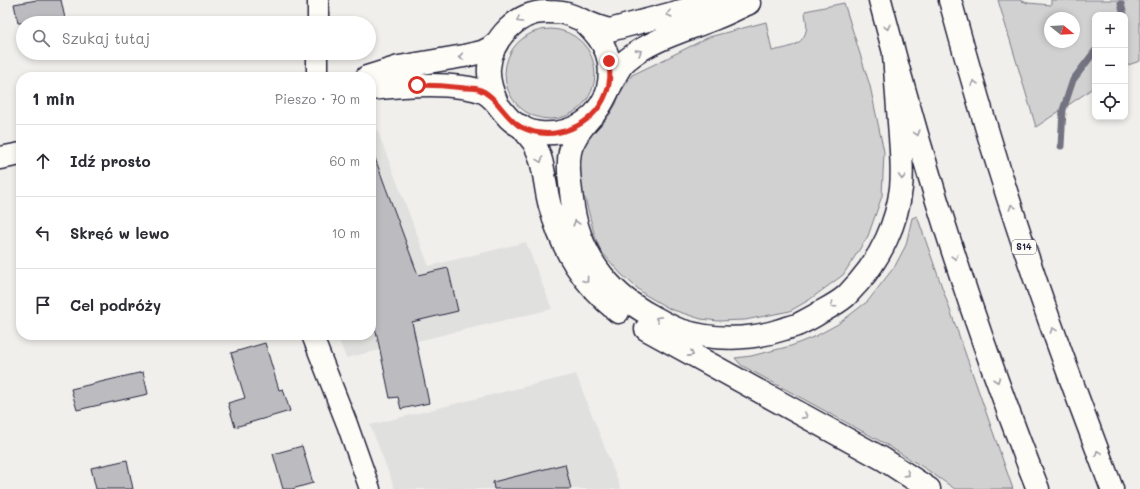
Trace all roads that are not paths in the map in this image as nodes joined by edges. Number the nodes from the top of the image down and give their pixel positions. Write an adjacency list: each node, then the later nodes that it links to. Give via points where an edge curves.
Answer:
1 (318, 0): 6 (street)
2 (880, 0): 9 (main road, one-way to 9)
3 (950, 0): 24 (main road, S14, one-way to 3, via 1033,273)
4 (755, 1): 7 (main road, one-way to 7, via 700,6 610,30); 14 (main road, one-way to 4, via 627,59 673,35)
5 (546, 6): 7 (main road); 8 (main road, one-way to 8, via 517,21)
6 (318, 16)
7 (583, 21): 14 (main road, via 595,32 608,56 610,77)
8 (496, 43): 12 (main road, one-way to 12, via 482,52 399,67); 15 (main road, via 489,67 489,80)
9 (894, 55): 16 (main road, one-way to 16, via 902,168 896,214 888,235 877,257 846,295 799,324 776,332 729,338 710,337 680,330 639,309 610,284 588,254 573,211 570,150 579,131); 23 (main road, one-way to 23, via 964,287)
10 (317, 60): 11 (street)
11 (317, 72)
12 (376, 74)
13 (376, 89): 15 (main road, via 417,85 478,89)
14 (607, 93): 16 (main road)
15 (497, 103): 17 (main road, via 507,117)
16 (590, 118): 17 (main road, via 575,128 557,133 538,133)
17 (521, 126): 22 (main road, one-way to 22, via 534,144 542,165 550,204 564,245 577,268 605,301 625,317 884,459)
18 (16, 155): 19 (main road)
19 (0, 158)
20 (314, 340): 21 (street)
21 (370, 489)
22 (929, 489)
23 (1038, 489)
24 (1112, 489)

